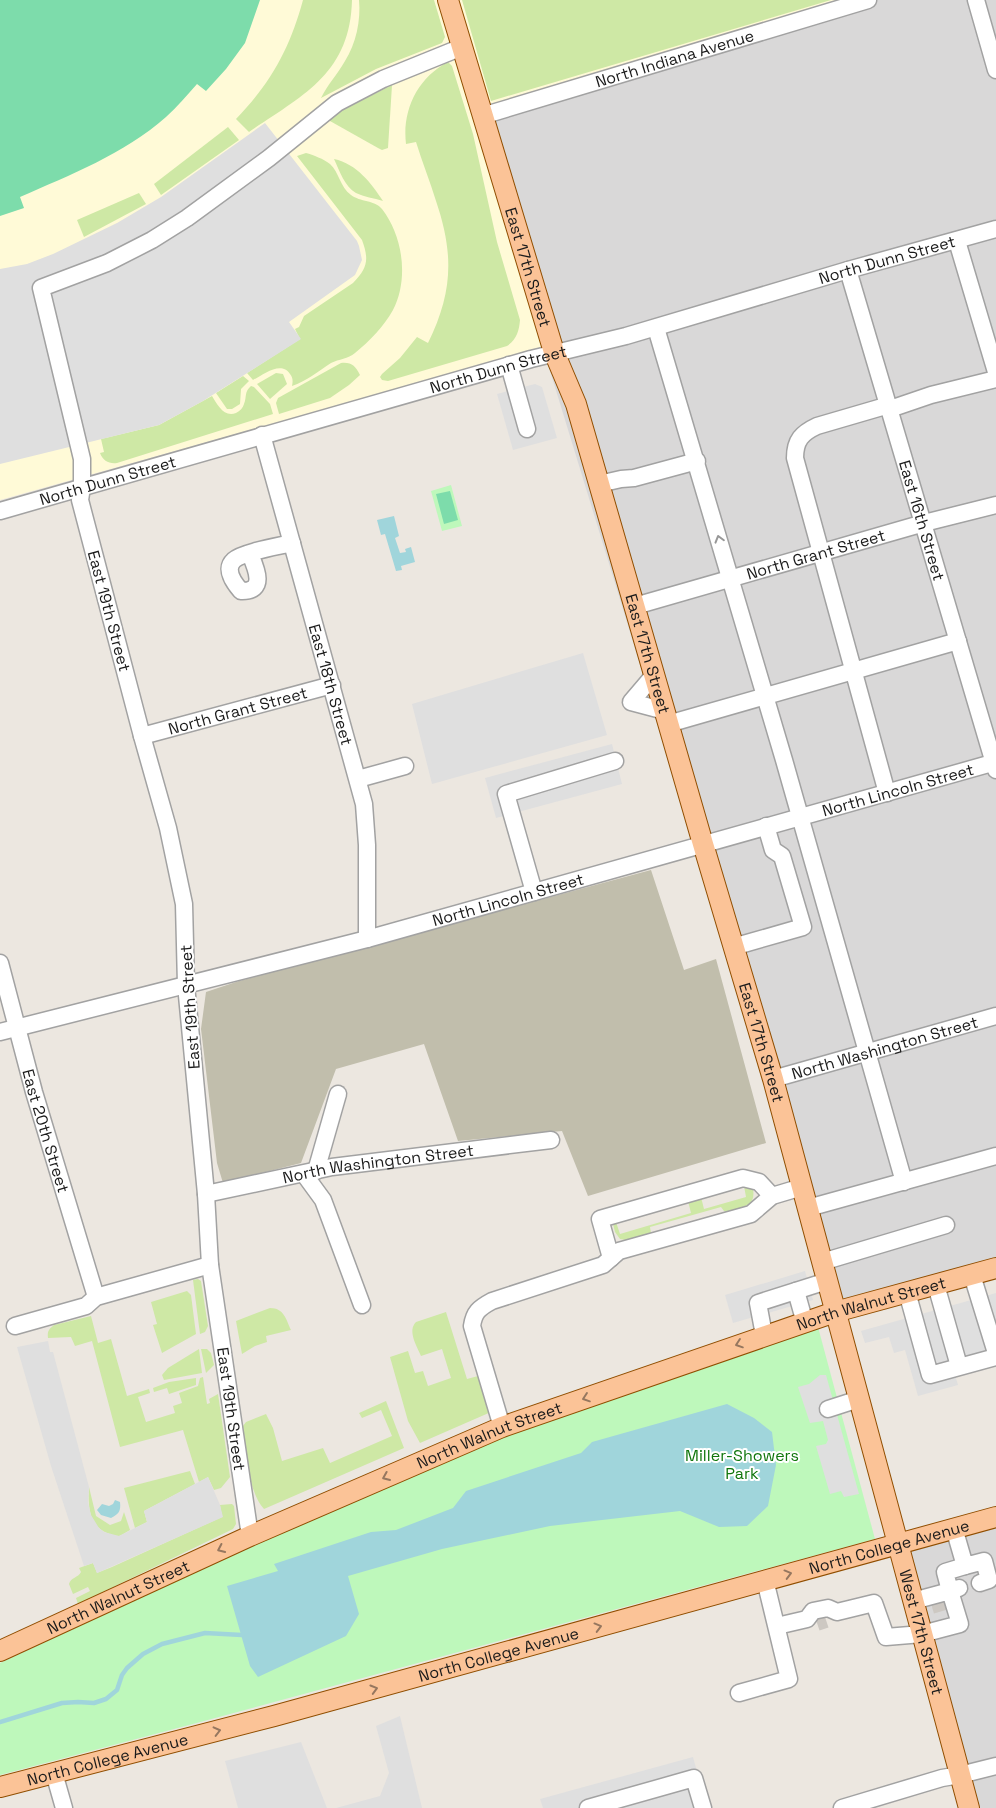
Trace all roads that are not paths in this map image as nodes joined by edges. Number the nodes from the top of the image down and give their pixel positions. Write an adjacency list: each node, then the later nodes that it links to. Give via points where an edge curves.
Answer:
1 (448, 0): 4 (main road, East 17th Street)
2 (868, 0): 6 (street, North Indiana Avenue)
3 (976, 0): 5 (street)
4 (462, 47): 6 (main road, East 17th Street); 20 (street, East 19th Street, via 383,79 337,103 269,158 159,236 107,263 41,288 82,459)
5 (996, 70)
6 (482, 116): 11 (main road, East 17th Street)
7 (996, 229): 8 (street, North Dunn Street)
8 (957, 241): 9 (street, North Dunn Street); 13 (street)
9 (848, 270): 10 (street, North Dunn Street); 15 (street, East 16th Street)
10 (656, 328): 11 (street, North Dunn Street); 18 (street)
11 (554, 352): 12 (street, North Dunn Street); 19 (main road, East 17th Street, via 576,404)
12 (509, 365): 16 (street); 17 (street, North Dunn Street, via 350,404)
13 (996, 372)
14 (996, 379): 15 (street)
15 (890, 407): 23 (street, East 16th Street); 25 (street, via 817,426 797,442 795,458)
16 (527, 429)
17 (262, 436): 20 (street, North Dunn Street); 24 (street, East 18th Street)
18 (697, 461): 19 (street); 27 (street, one-way to 18)
19 (600, 484): 28 (main road, East 17th Street)
20 (82, 487): 22 (street, North Dunn Street); 35 (street, East 19th Street, via 80,500)
21 (996, 505): 23 (street, North Grant Street)
22 (0, 511)
23 (924, 523): 25 (street, North Grant Street); 29 (street, East 16th Street)
24 (292, 543): 26 (street); 32 (street, East 18th Street)
25 (820, 553): 27 (street, North Grant Street); 30 (street)
26 (250, 554)
27 (730, 579): 28 (street, North Grant Street); 33 (street)
28 (635, 606): 31 (main road, East 17th Street)
29 (958, 641): 30 (street); 37 (street, East 16th Street)
30 (853, 671): 33 (street); 40 (street)
31 (654, 675): 34 (main road, East 17th Street); 34 (street, via 626,703)
32 (332, 685): 35 (street, North Grant Street); 39 (street, East 18th Street)
33 (764, 696): 34 (street); 41 (street)
34 (667, 718): 43 (main road, East 17th Street)
35 (142, 736): 48 (street, East 19th Street, via 168,828 184,904)
36 (615, 761): 44 (street, via 506,794)
37 (995, 765): 40 (street, North Lincoln Street)
38 (404, 766): 39 (street)
39 (358, 779): 45 (street, East 18th Street, via 364,804 367,844)
40 (887, 792): 41 (street, North Lincoln Street)
41 (800, 817): 42 (street, North Lincoln Street); 52 (street)
42 (766, 826): 43 (street, North Lincoln Street); 46 (street, via 773,850 782,856 803,928)
43 (703, 844): 44 (street, North Lincoln Street); 46 (main road, East 17th Street)
44 (534, 892): 45 (street, North Lincoln Street)
45 (368, 939): 48 (street, North Lincoln Street)
46 (733, 946): 53 (main road, East 17th Street)
47 (0, 963): 50 (street, East 20th Street)
48 (186, 985): 50 (street, North Lincoln Street); 60 (street, East 19th Street)
49 (996, 1016): 52 (street, North Washington Street)
50 (16, 1027): 51 (street, North Lincoln Street); 73 (street, East 20th Street)
51 (0, 1032)
52 (866, 1052): 53 (street, North Washington Street); 58 (street)
53 (773, 1078): 59 (main road, East 17th Street)
54 (338, 1094): 57 (street)
55 (551, 1140): 57 (street, North Washington Street)
56 (996, 1156): 58 (street)
57 (310, 1172): 60 (street, North Washington Street); 74 (street)
58 (904, 1182): 62 (street)
59 (802, 1188): 61 (street); 62 (main road, East 17th Street)
60 (206, 1194): 66 (street, East 19th Street)
61 (772, 1196): 64 (street, via 751,1214 619,1251); 64 (street, via 760,1182 743,1178 600,1219)
62 (808, 1208): 65 (main road, East 17th Street)
63 (946, 1225): 65 (street)
64 (611, 1258): 83 (street, via 603,1265 492,1301 479,1308 473,1316 472,1326)
65 (822, 1262): 69 (main road, East 17th Street)
66 (210, 1265): 73 (street); 86 (street, East 19th Street)
67 (996, 1268): 68 (main road, North Walnut Street)
68 (972, 1274): 70 (main road, North Walnut Street); 79 (street)
69 (828, 1281): 71 (street); 75 (main road, East 17th Street)
70 (936, 1284): 72 (main road, North Walnut Street); 80 (street)
71 (796, 1291): 76 (street); 78 (street, via 758,1303)
72 (907, 1292): 75 (main road, North Walnut Street); 80 (street, via 930,1374)
73 (96, 1297): 77 (street, via 86,1306)
74 (362, 1304)
75 (835, 1312): 76 (main road, North Walnut Street); 81 (main road, West 17th Street)
76 (805, 1323): 78 (main road, North Walnut Street)
77 (15, 1326)
78 (764, 1335): 83 (main road, North Walnut Street, one-way to 83)
79 (996, 1355): 80 (street)
80 (959, 1366)
81 (859, 1399): 82 (street); 87 (main road, West 17th Street)
82 (828, 1409)
83 (502, 1427): 86 (main road, North Walnut Street, one-way to 86)
84 (996, 1517): 85 (main road, North College Avenue)
85 (954, 1528): 87 (main road, North College Avenue); 88 (street)
86 (250, 1536): 95 (main road, North Walnut Street, one-way to 95)
87 (899, 1545): 89 (main road, North College Avenue, one-way to 87); 92 (main road, West 17th Street)
88 (965, 1566): 90 (street, via 984,1561 989,1580); 91 (street, via 945,1572)
89 (765, 1580): 93 (street); 98 (main road, North College Avenue, one-way to 89, via 274,1716)
90 (980, 1582)
91 (946, 1592): 92 (street); 94 (street, via 960,1624 944,1622)
92 (913, 1601): 94 (main road, West 17th Street)
93 (777, 1626): 94 (street, via 822,1619 874,1603 886,1637); 96 (street, via 789,1679)
94 (922, 1634): 99 (main road, West 17th Street)
95 (0, 1651)
96 (739, 1693)
97 (996, 1766): 99 (street)
98 (54, 1773): 100 (main road, North College Avenue); 101 (street)
99 (960, 1775): 104 (street); 105 (main road, West 17th Street)
100 (0, 1787)
101 (64, 1808)
102 (588, 1808): 103 (street, via 694,1778)
103 (702, 1808)
104 (842, 1808)
105 (969, 1808)

